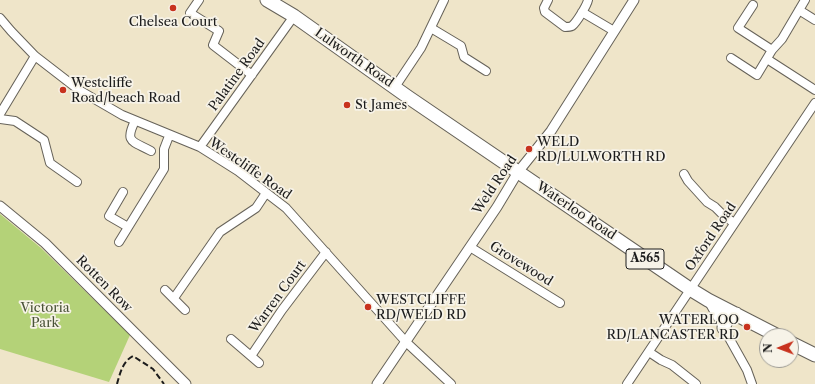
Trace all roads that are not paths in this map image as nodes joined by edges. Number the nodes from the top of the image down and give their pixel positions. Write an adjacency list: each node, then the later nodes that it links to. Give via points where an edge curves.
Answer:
1 (199, 0): 21 (street, via 190,12 219,31 212,45)
2 (267, 0): 11 (highway, Lulworth Road / A565)
3 (444, 0): 14 (street)
4 (548, 0): 10 (street, via 545,12 566,27 572,26)
5 (588, 0): 10 (street)
6 (634, 0): 15 (street, Weld Road)
7 (805, 0): 9 (street)
8 (753, 4): 16 (street, via 738,28)
9 (799, 10): 13 (street); 16 (street, via 782,39)
10 (582, 12): 15 (street)
11 (294, 16): 21 (street, Palatine Road); 22 (highway, Lulworth Road / A565)
12 (0, 18): 17 (street, Westcliffe Road)
13 (815, 20)
14 (431, 28): 20 (street, via 461,46 464,57); 22 (street)
15 (614, 31): 31 (street, Weld Road, via 551,131)
16 (772, 50): 19 (street)
17 (35, 56): 25 (street); 27 (street, Westcliffe Road, via 79,90)
18 (731, 58): 19 (street, via 758,75)
19 (767, 59): 23 (street)
20 (486, 71)
21 (252, 75): 29 (street, Palatine Road)
22 (395, 87): 31 (highway, Lulworth Road / A565)
23 (815, 90)
24 (815, 103): 37 (street, Oxford Road)
25 (0, 114)
26 (0, 119): 33 (street, via 16,121 44,140 50,163)
27 (135, 121): 28 (street, Westcliffe Road); 30 (street, via 129,132 132,141)
28 (170, 136): 29 (street, Westcliffe Road); 38 (street, via 164,148 164,169)
29 (200, 147): 35 (street, Westcliffe Road, via 238,171)
30 (152, 151)
31 (518, 172): 40 (street, Weld Road); 42 (highway, Waterloo Road / A565)
32 (684, 174): 37 (street, via 707,202)
33 (77, 182)
34 (123, 192): 38 (street, via 109,216)
35 (266, 193): 41 (street, Westcliffe Road, via 286,208); 44 (street, via 256,208 220,232)
36 (0, 206): 58 (street, Rotten Row, via 45,243)
37 (734, 223): 42 (street, Oxford Road)
38 (128, 227): 39 (street)
39 (119, 242)
40 (470, 246): 46 (street, Grovewood); 52 (street, Weld Road)
41 (326, 252): 52 (street, Westcliffe Road); 56 (street, Warren Court)
42 (690, 289): 45 (highway, Waterloo Road / A565); 54 (street, Oxford Road)
43 (165, 290): 44 (street)
44 (174, 298): 47 (street)
45 (708, 300): 48 (highway, Waterloo Road / A565); 49 (street)
46 (560, 303)
47 (185, 310)
48 (736, 314): 49 (highway, via 725,322); 50 (highway, Waterloo Road / A565)
49 (724, 328): 63 (street)
50 (763, 328)
51 (231, 340): 56 (street)
52 (406, 342): 59 (street, Weld Road); 60 (street, Westcliffe Road)
53 (799, 347): 55 (highway)
54 (649, 352): 61 (street, Oxford Road); 62 (street, via 672,365)
55 (815, 355)
56 (251, 356): 57 (street)
57 (259, 364)
58 (186, 384)
59 (377, 384)
60 (451, 384)
61 (627, 384)
62 (696, 384)
63 (752, 384)

